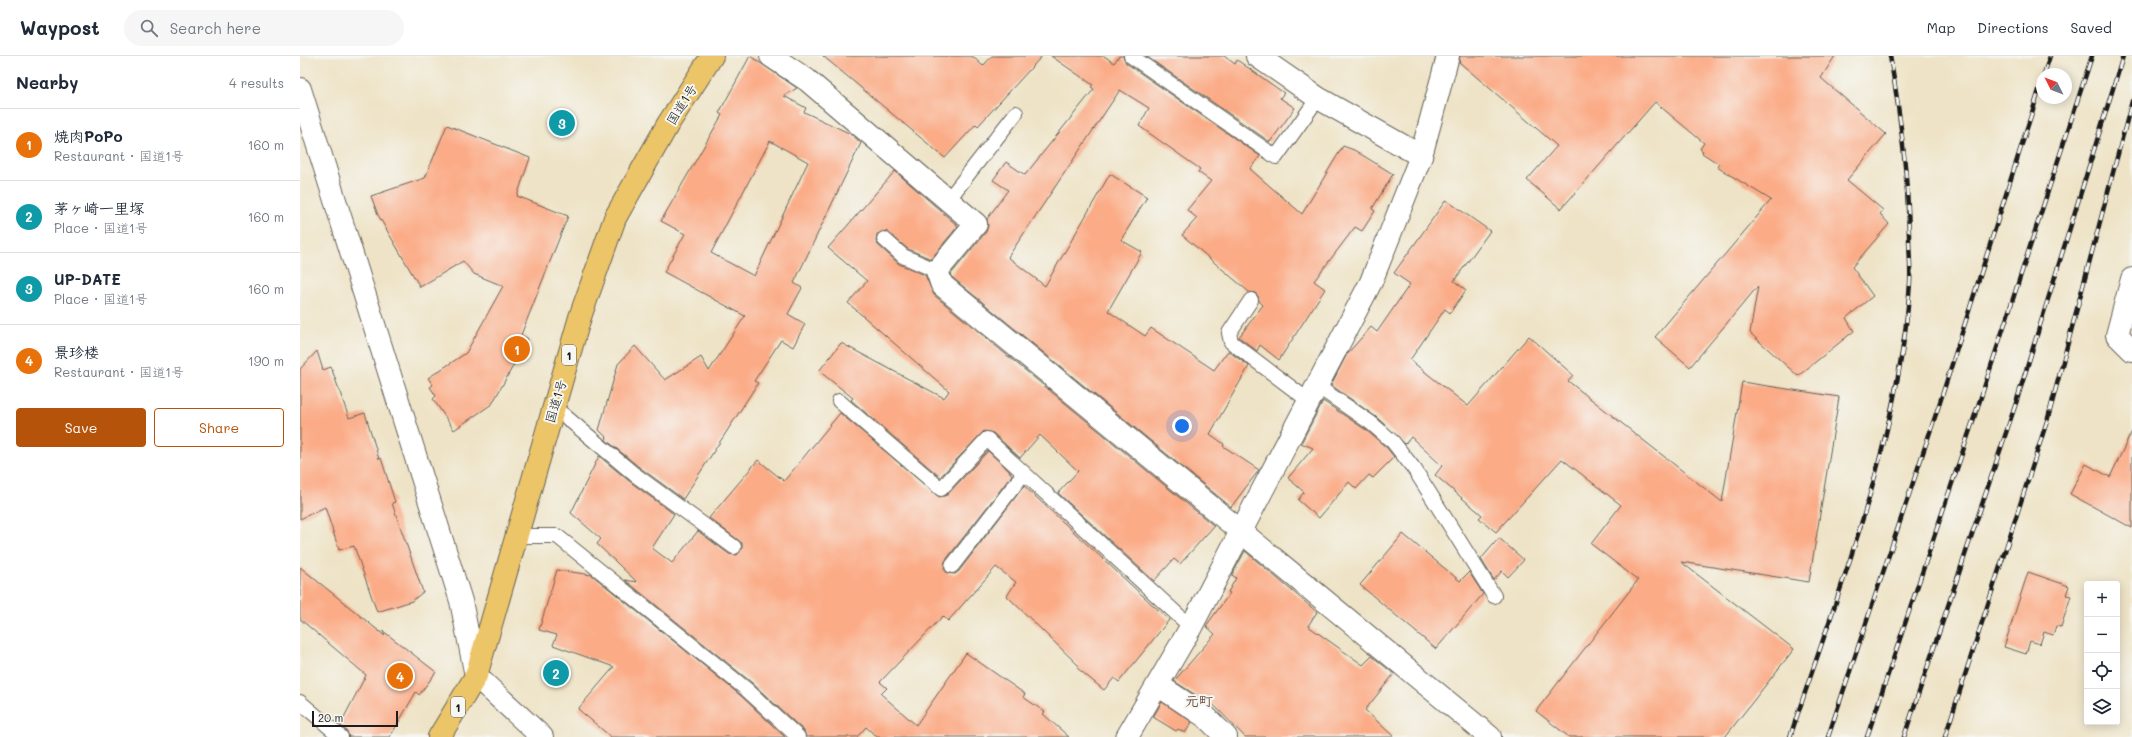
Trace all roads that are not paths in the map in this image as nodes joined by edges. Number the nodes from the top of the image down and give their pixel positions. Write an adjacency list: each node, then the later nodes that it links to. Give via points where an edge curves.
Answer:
1 (712, 56): 18 (highway, 国道1号 / 1, via 668,124 615,218 580,316)
2 (771, 56): 10 (street, via 807,80)
3 (1131, 56): 7 (lane, via 1276,157)
4 (1257, 56): 7 (street)
5 (1448, 56): 9 (street)
6 (300, 88): 26 (street, via 462,601)
7 (1318, 98): 9 (street)
8 (1016, 113): 10 (lane)
9 (1421, 156): 16 (street, via 1371,282)
10 (948, 200): 12 (street, via 976,224)
11 (884, 239): 12 (lane, via 904,256)
12 (937, 271): 20 (street, via 942,285)
13 (2132, 279): 15 (street, via 2117,335)
14 (1251, 300): 16 (lane, via 1229,332 1231,342)
15 (2132, 350)
16 (1313, 393): 20 (street); 24 (lane, via 1371,423 1393,442 1416,470)
17 (839, 401): 19 (lane, via 941,490 987,439)
18 (554, 407): 21 (highway, 国道1号 / 1); 22 (lane, via 634,474)
19 (1024, 473): 23 (lane); 25 (lane)
20 (1241, 530): 25 (street); 35 (street)
21 (516, 536): 26 (highway, 国道1号 / 1); 32 (lane, via 557,536 746,689)
22 (734, 547)
23 (952, 566)
24 (1494, 596)
25 (1191, 627): 27 (street)
26 (476, 676): 30 (highway, 国道1号 / 1); 31 (street)
27 (1158, 685): 33 (street); 34 (street, via 1206,717)
28 (300, 702): 29 (lane)
29 (341, 737)
30 (439, 737)
31 (542, 737)
32 (798, 737)
33 (1127, 737)
34 (1226, 737)
35 (1490, 737)

